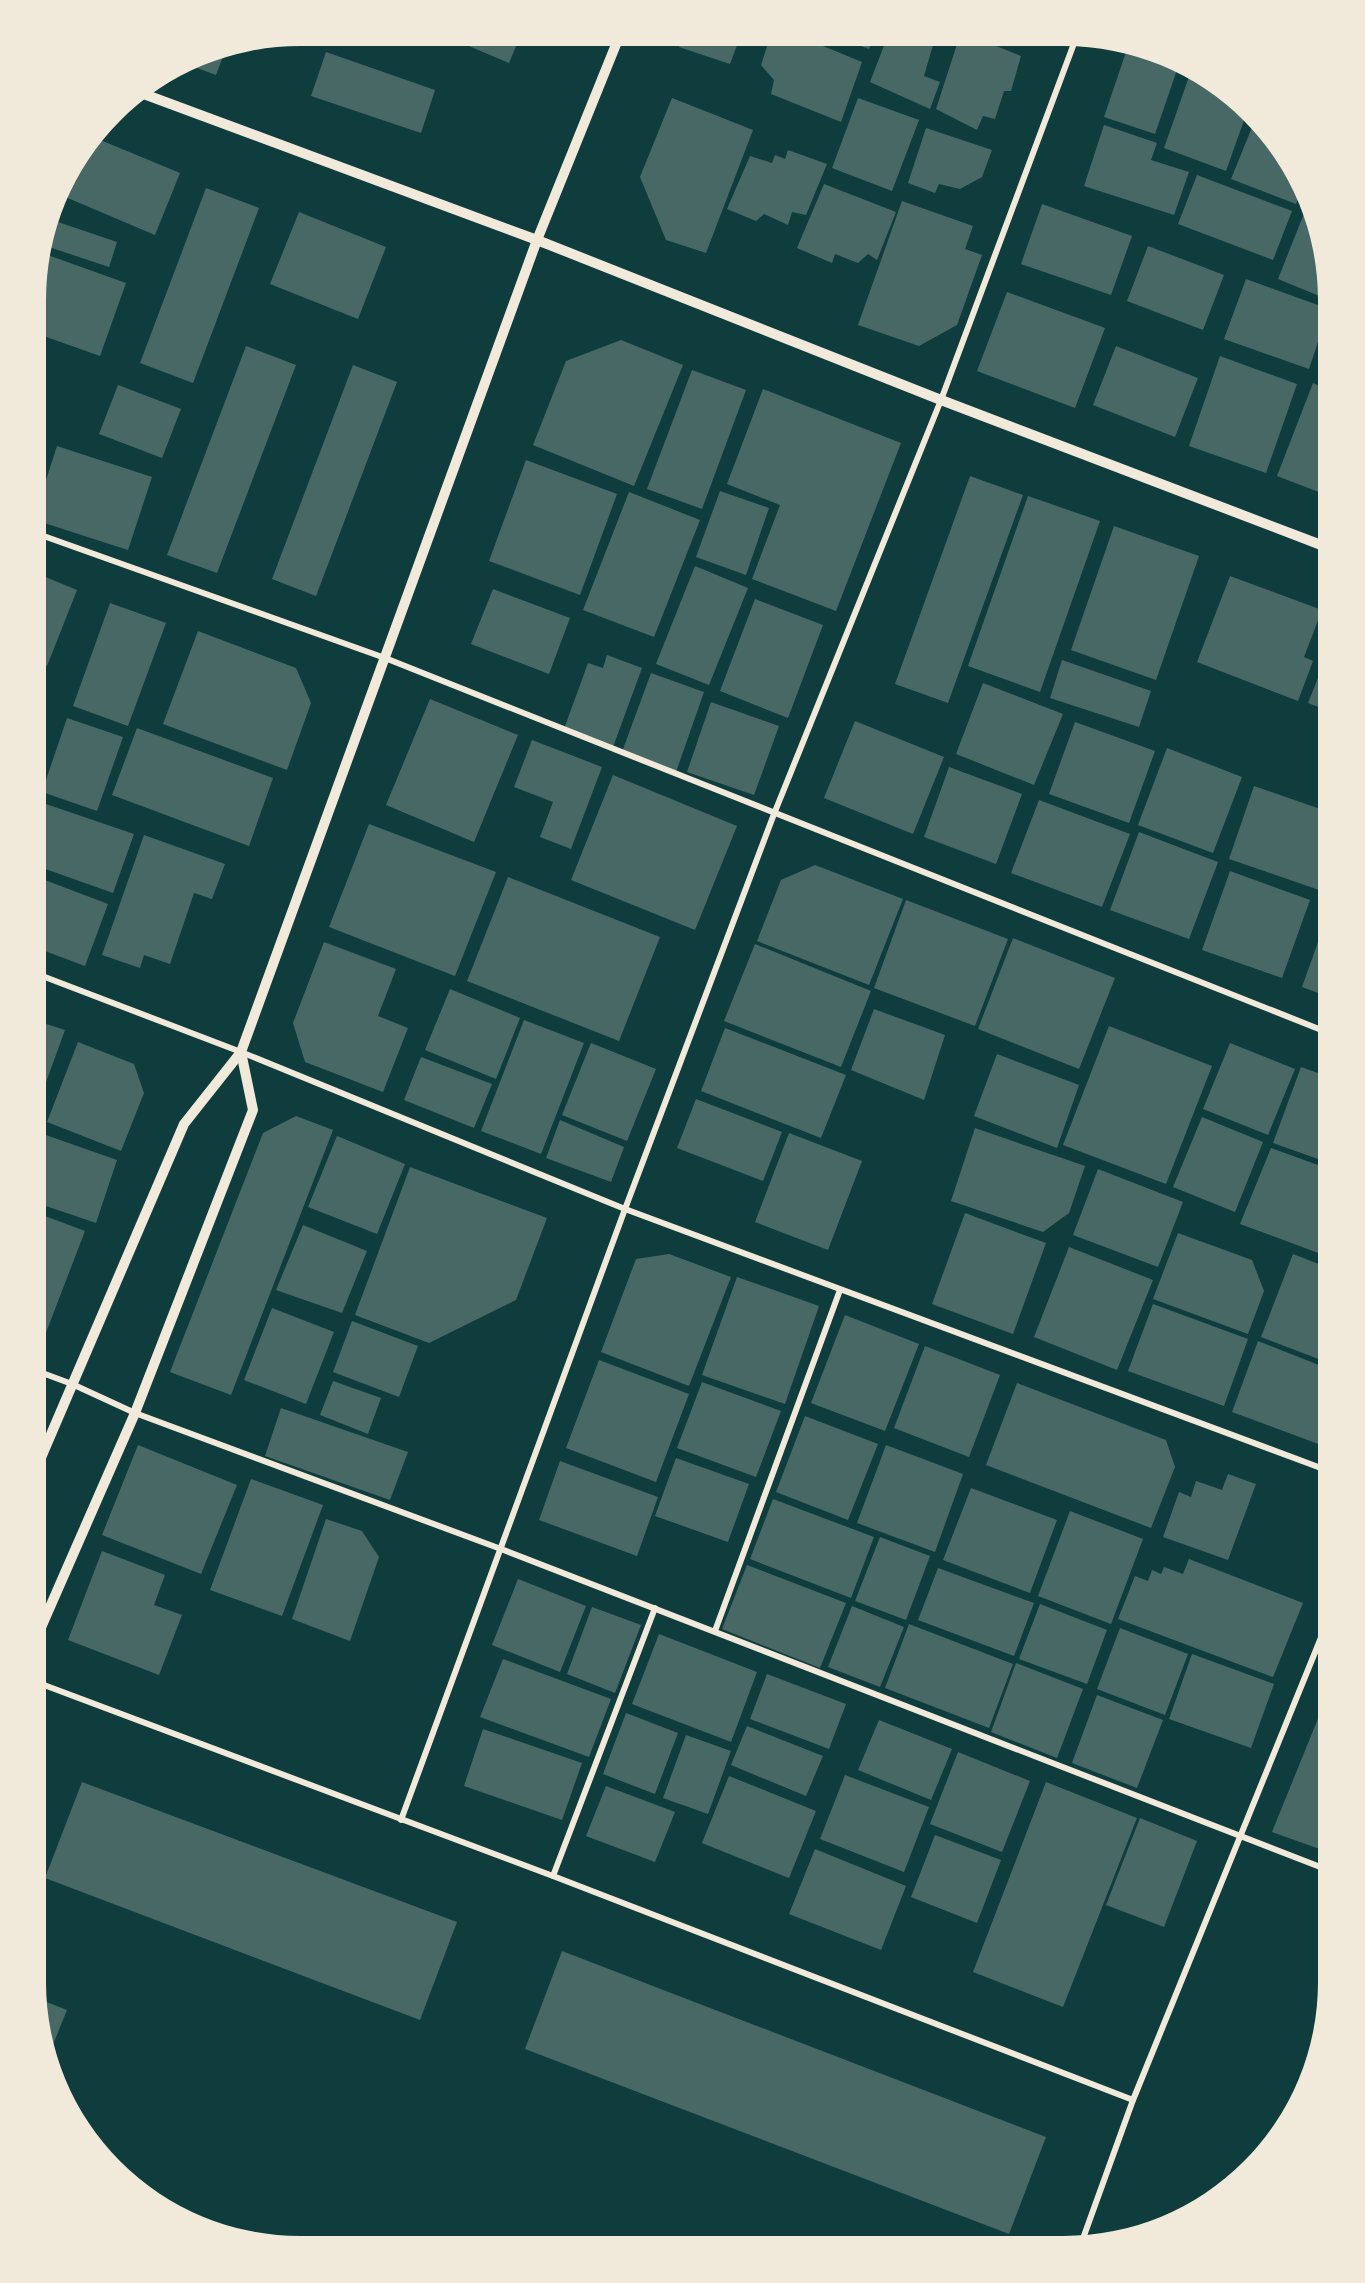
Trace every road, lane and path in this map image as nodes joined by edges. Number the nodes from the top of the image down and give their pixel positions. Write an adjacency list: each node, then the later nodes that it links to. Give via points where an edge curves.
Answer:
1 (615, 46): 4 (street)
2 (1073, 47): 5 (street)
3 (150, 96): 4 (street)
4 (537, 240): 5 (street); 8 (street)
5 (942, 400): 7 (street); 9 (street)
6 (46, 537): 8 (street)
7 (1318, 544)
8 (385, 658): 9 (street); 12 (street)
9 (774, 814): 11 (street); 13 (street)
10 (46, 977): 12 (street)
11 (1318, 1029)
12 (241, 1052): 13 (street); 16 (street, via 184,1124); 17 (street, via 253,1110)
13 (625, 1209): 14 (street); 20 (street)
14 (840, 1290): 19 (street); 23 (street)
15 (46, 1374): 16 (street)
16 (72, 1384): 17 (street); 18 (street)
17 (135, 1413): 20 (street); 22 (street)
18 (46, 1446)
19 (1318, 1468)
20 (501, 1549): 21 (street); 26 (street)
21 (656, 1608): 23 (street); 29 (street)
22 (46, 1616)
23 (715, 1631): 27 (street)
24 (1318, 1645): 27 (street)
25 (46, 1686): 26 (street)
26 (401, 1820): 29 (street)
27 (1240, 1837): 28 (street); 30 (street)
28 (1318, 1866)
29 (553, 1876): 30 (street)
30 (1132, 2100): 31 (street)
31 (1085, 2236)

